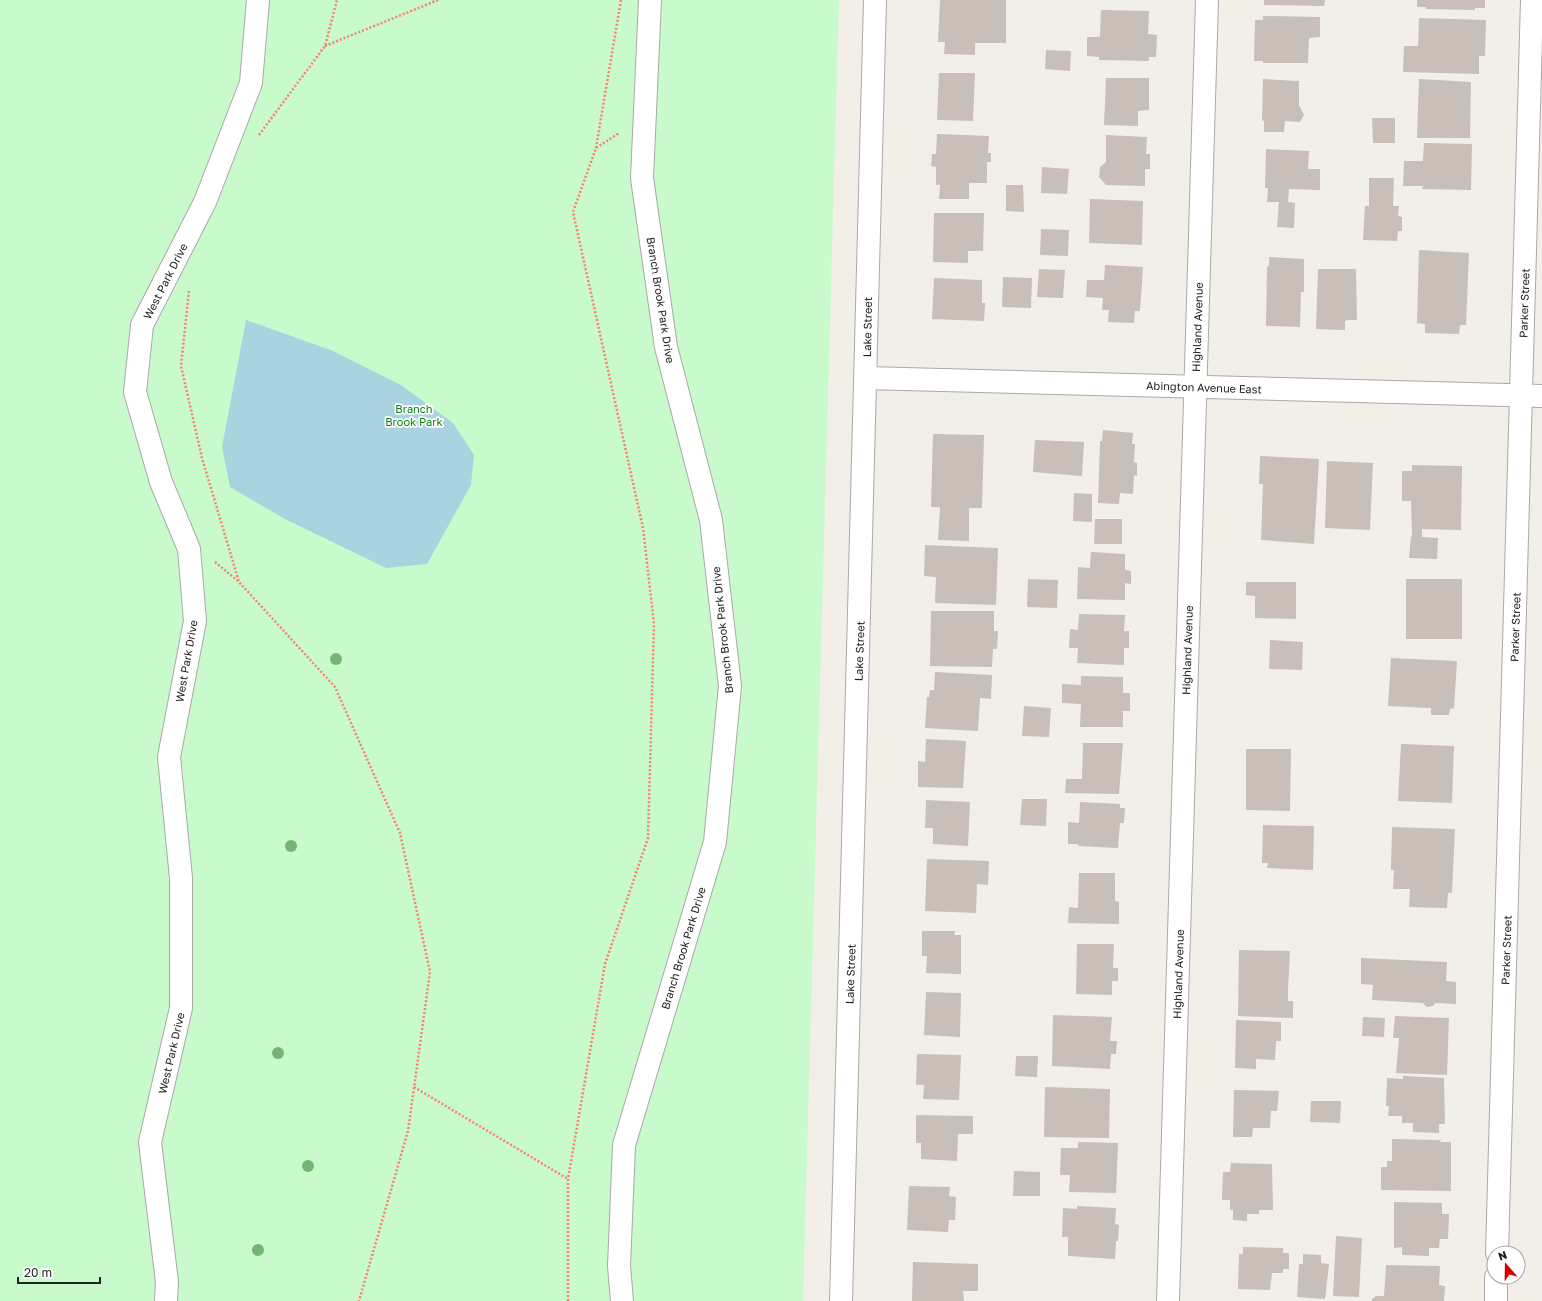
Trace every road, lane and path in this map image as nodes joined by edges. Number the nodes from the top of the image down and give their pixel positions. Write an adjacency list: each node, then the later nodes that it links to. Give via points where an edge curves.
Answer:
1 (258, 0): 17 (street, West Park Drive, via 251,83 205,202 142,325 135,392 161,482)
2 (337, 0): 9 (path)
3 (438, 0): 9 (path)
4 (621, 0): 12 (path)
5 (650, 0): 10 (street, Branch Brook Park Drive)
6 (875, 0): 14 (street, Lake Street)
7 (1207, 0): 15 (street, Highland Avenue)
8 (1532, 0): 16 (street, Parker Street)
9 (325, 46): 11 (path)
10 (646, 116): 12 (path); 26 (street, Branch Brook Park Drive, via 642,178 666,347 711,520 730,686 715,842 624,1145 619,1266)
11 (257, 139)
12 (596, 148): 20 (path, via 573,212 643,528 654,624 648,838 605,964)
13 (190, 287): 18 (path, via 181,366 202,458)
14 (866, 378): 15 (street, Abington Avenue East); 27 (street, Lake Street)
15 (1195, 387): 16 (street, Abington Avenue East); 28 (street, Highland Avenue)
16 (1532, 396): 21 (street, Parker Street)
17 (183, 535): 18 (path); 23 (street, West Park Drive, via 189,549 195,621 169,757 181,878 181,1008 150,1142 167,1282)
18 (240, 582): 19 (path, via 335,687 400,833 430,972)
19 (414, 1087): 20 (path); 24 (path, via 408,1131)
20 (568, 1179): 25 (path)
21 (1497, 1245)
22 (1496, 1285): 29 (street)
23 (166, 1301)
24 (359, 1301)
25 (568, 1301)
26 (622, 1301)
27 (841, 1301)
28 (1168, 1301)
29 (1496, 1301)

